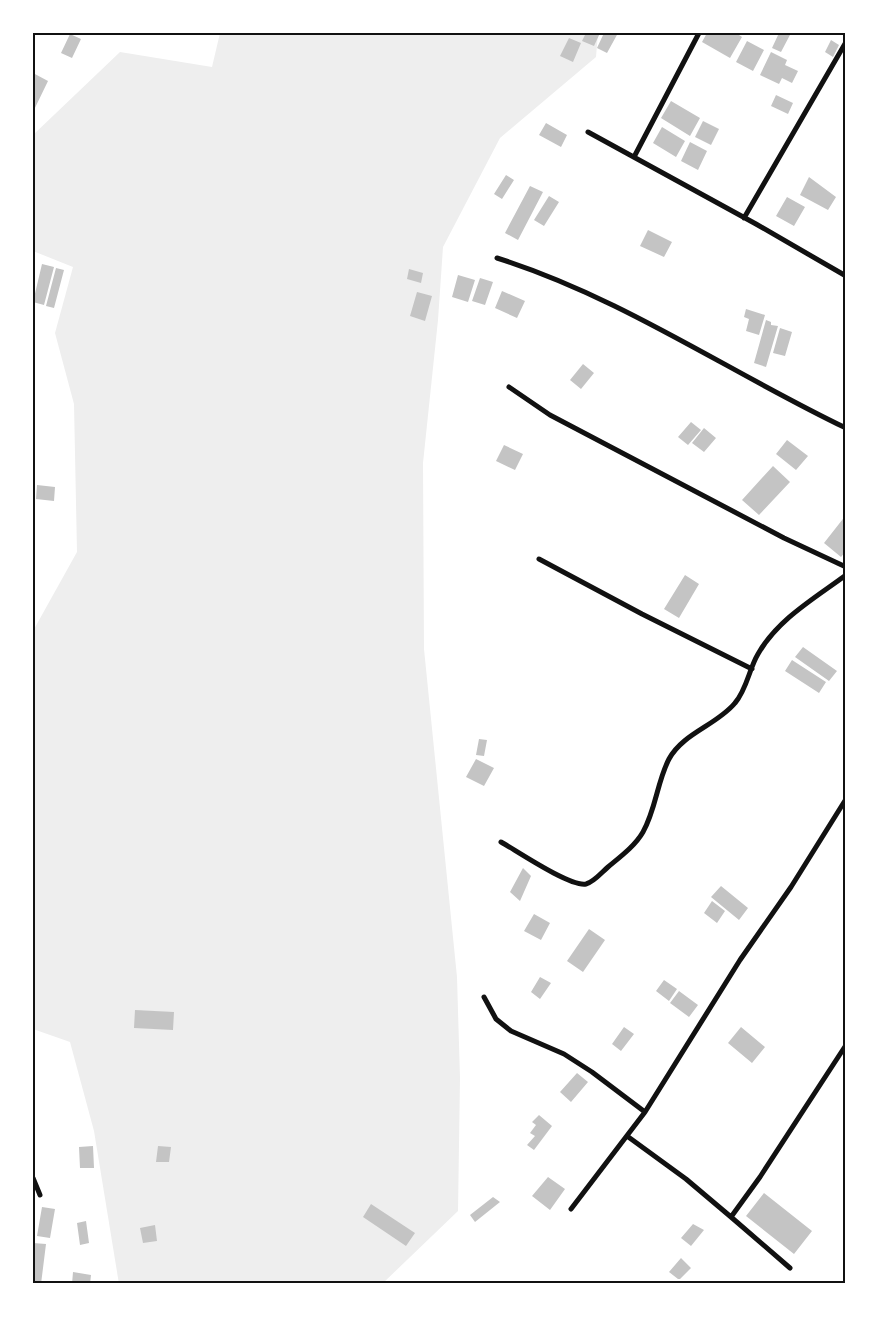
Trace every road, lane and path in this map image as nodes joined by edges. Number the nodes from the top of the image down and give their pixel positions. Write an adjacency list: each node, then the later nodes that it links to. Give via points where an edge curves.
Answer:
1 (699, 33): 4 (street)
2 (846, 42): 5 (street)
3 (588, 132): 4 (street)
4 (634, 157): 5 (street)
5 (744, 218): 7 (street)
6 (497, 258): 9 (street, via 593,294)
7 (846, 276)
8 (509, 387): 11 (street, via 550,415)
9 (846, 428)
10 (538, 559): 13 (street)
11 (846, 567)
12 (846, 575): 13 (street, via 785,621 757,655)
13 (752, 669): 15 (street, via 736,703 670,756 643,832 590,882 580,884 557,875)
14 (846, 799): 18 (street)
15 (501, 842)
16 (484, 997): 18 (street, via 496,1019 511,1031 564,1054)
17 (846, 1045): 23 (street)
18 (645, 1112): 19 (street)
19 (627, 1136): 22 (street); 23 (street)
20 (33, 1178): 21 (street)
21 (40, 1195)
22 (571, 1209)
23 (732, 1217): 24 (street)
24 (790, 1268)

